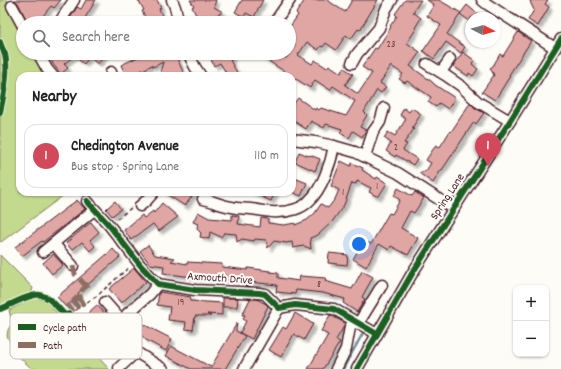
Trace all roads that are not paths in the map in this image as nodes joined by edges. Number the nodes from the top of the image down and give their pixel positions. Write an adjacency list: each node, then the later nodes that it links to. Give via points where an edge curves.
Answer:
1 (74, 0): 9 (street)
2 (172, 0): 10 (street)
3 (290, 0): 12 (street)
4 (392, 0): 17 (street, via 378,28 353,51)
5 (482, 0): 13 (street, via 500,13)
6 (12, 6): 8 (street)
7 (270, 9): 11 (street)
8 (18, 16)
9 (64, 16)
10 (177, 16)
11 (275, 16)
12 (279, 16)
13 (558, 43): 23 (street, Spring Lane)
14 (450, 59): 21 (street)
15 (42, 60): 19 (street)
16 (191, 60): 20 (street)
17 (352, 63)
18 (427, 64): 21 (street)
19 (50, 72)
20 (198, 72)
21 (441, 72): 23 (street, via 478,102)
22 (384, 108): 24 (street)
23 (510, 121): 33 (street, Spring Lane)
24 (380, 122): 25 (street); 28 (street, via 373,132)
25 (389, 127)
26 (296, 140): 27 (street)
27 (334, 146): 28 (street); 30 (street, via 324,177 309,201 302,206 287,212 272,212 230,207)
28 (364, 156): 33 (street, via 398,173)
29 (150, 196): 32 (street)
30 (209, 197)
31 (87, 201): 34 (street)
32 (140, 206)
33 (454, 209): 45 (street, Spring Lane)
34 (94, 210): 35 (street); 38 (street)
35 (54, 244): 36 (street); 37 (street)
36 (43, 252)
37 (73, 266)
38 (158, 284): 41 (street, Axmouth Drive, via 195,290 265,294); 43 (street)
39 (382, 285): 44 (street)
40 (105, 302): 42 (street)
41 (279, 308): 44 (street, via 295,305 334,309); 50 (street)
42 (115, 313)
43 (128, 313)
44 (356, 322): 45 (street); 51 (street, via 350,327 346,349)
45 (376, 334): 52 (street, Spring Lane)
46 (142, 356): 49 (street)
47 (129, 359): 48 (street)
48 (119, 368)
49 (163, 369)
50 (244, 369)
51 (336, 369)
52 (357, 369)

